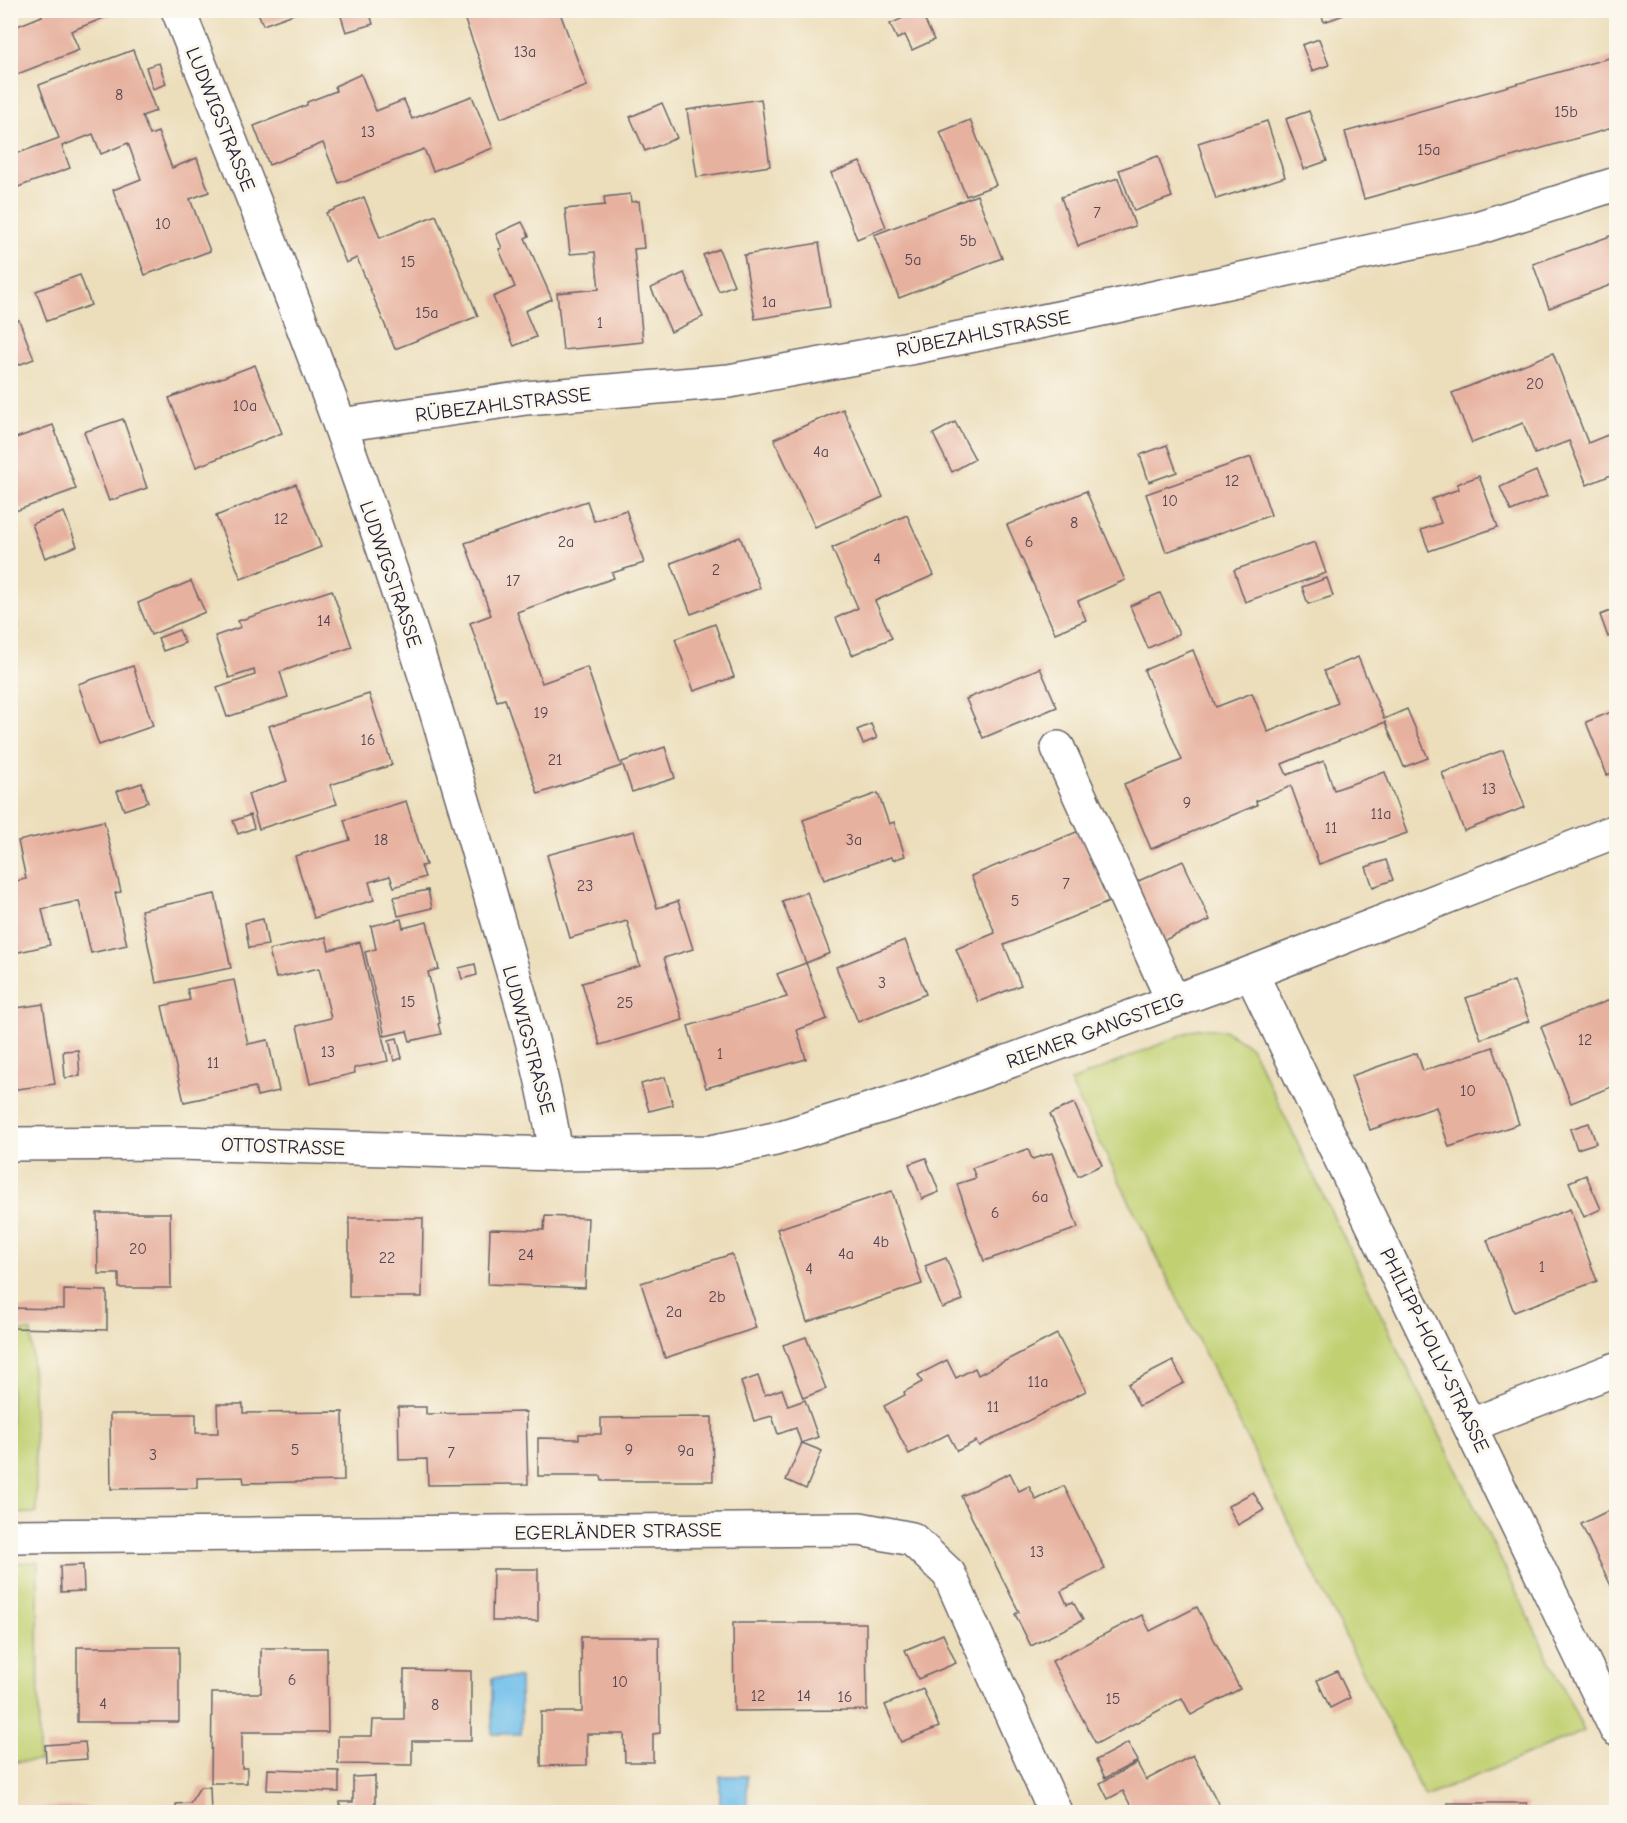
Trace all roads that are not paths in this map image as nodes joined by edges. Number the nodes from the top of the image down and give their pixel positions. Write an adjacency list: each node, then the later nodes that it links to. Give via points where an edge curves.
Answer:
1 (178, 10): 3 (street, LUDWIGSTRASSE)
2 (1617, 184): 3 (street, RÜBEZAHLSTRASSE, via 1474,229 903,349 729,381 526,398)
3 (340, 425): 9 (street, LUDWIGSTRASSE, via 447,744 531,1038)
4 (1058, 748): 7 (street)
5 (1617, 831): 6 (street, RIEMER GANGSTEIG)
6 (1251, 973): 7 (street, RIEMER GANGSTEIG); 11 (street, PHILIPP-HOLLY-STRASSE)
7 (1173, 1001): 9 (street, RIEMER GANGSTEIG, via 917,1095 775,1139 711,1152)
8 (10, 1144): 9 (street, OTTOSTRASSE, via 180,1143)
9 (556, 1154)
10 (1617, 1369): 11 (street)
11 (1471, 1425): 13 (street, PHILIPP-HOLLY-STRASSE)
12 (10, 1536): 14 (street, EGERLÄNDER STRASSE, via 860,1529 912,1539 949,1574)
13 (1617, 1729)
14 (1055, 1812)

